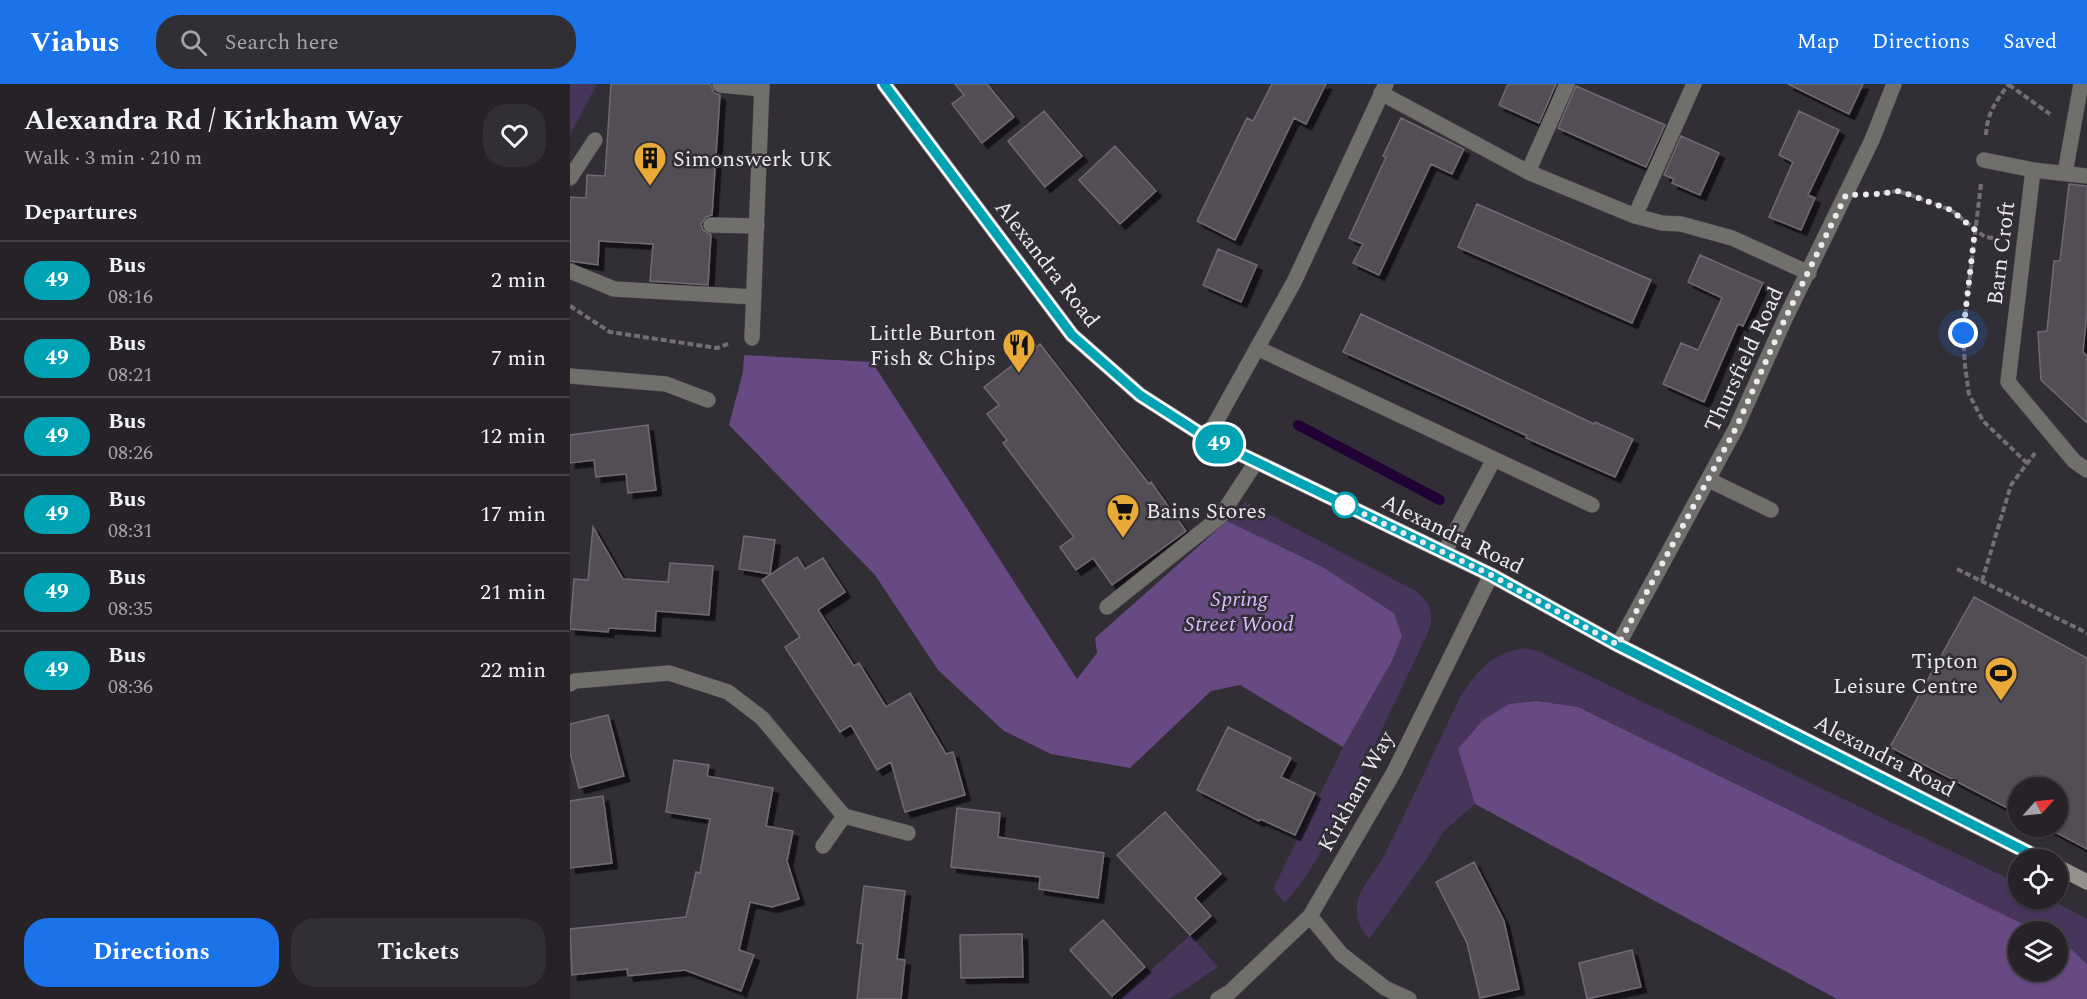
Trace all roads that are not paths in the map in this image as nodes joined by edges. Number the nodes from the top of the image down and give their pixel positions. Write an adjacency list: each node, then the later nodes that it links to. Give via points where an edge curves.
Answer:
1 (884, 84): 26 (main road, Alexandra Road, via 1072,335 1140,395)
2 (1568, 84): 12 (street)
3 (1694, 84): 16 (street)
4 (1894, 84): 20 (street, Thursfield Road)
5 (2081, 84): 13 (street)
6 (720, 85): 7 (street)
7 (762, 86): 18 (street)
8 (1384, 89): 12 (street); 23 (street, via 1294,282)
9 (595, 140): 15 (street)
10 (1984, 160): 11 (street)
11 (2033, 170): 13 (street); 29 (street, Barn Croft, via 2008,382)
12 (1528, 172): 16 (street)
13 (2065, 173): 14 (street)
14 (2087, 176)
15 (570, 178)
16 (1635, 216): 20 (street, via 1732,238)
17 (711, 225): 18 (street)
18 (757, 226): 21 (street)
19 (570, 271): 21 (street, via 614,289)
20 (1809, 273): 30 (street, Thursfield Road)
21 (754, 297): 22 (street)
22 (752, 338)
23 (1257, 348): 26 (street); 27 (street)
24 (570, 376): 25 (street, via 666,384)
25 (708, 400)
26 (1207, 438): 28 (main road, Alexandra Road)
27 (1494, 459): 31 (street); 33 (street)
28 (1256, 462): 33 (main road, Alexandra Road); 35 (street, via 1220,517)
29 (2081, 466)
30 (1709, 480): 32 (street); 36 (street, Thursfield Road)
31 (1592, 505)
32 (1771, 510)
33 (1444, 553): 34 (main road, Alexandra Road)
34 (1491, 575): 36 (main road, Alexandra Road); 44 (street, Kirkham Way, via 1394,772)
35 (1107, 607)
36 (1618, 645): 41 (main road, Alexandra Road)
37 (570, 684): 38 (street, via 669,673 728,692 762,718)
38 (844, 816): 39 (street); 40 (street)
39 (908, 833)
40 (823, 846)
41 (2021, 849)
42 (2068, 872): 43 (main road)
43 (2087, 882)
44 (1310, 916): 45 (street, Kirkham Way, via 1238,985); 46 (street, via 1341,954 1385,988)
45 (1218, 999)
46 (1408, 999)

